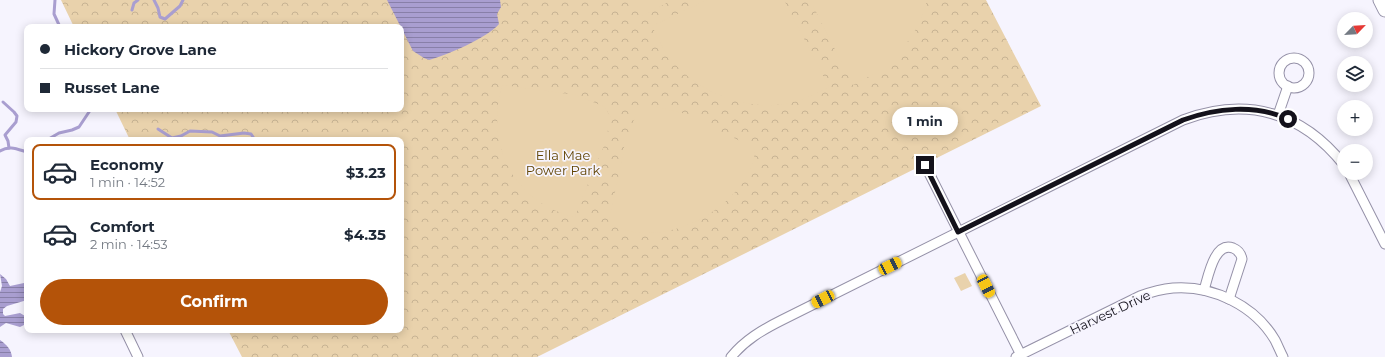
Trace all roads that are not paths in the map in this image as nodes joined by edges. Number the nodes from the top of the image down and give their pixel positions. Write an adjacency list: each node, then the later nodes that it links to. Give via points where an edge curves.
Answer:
1 (1380, 0): 2 (main road)
2 (1385, 10)
3 (1288, 86): 4 (street)
4 (1278, 115): 5 (street, via 1315,136); 8 (street, via 1230,109 1197,115)
5 (1337, 157)
6 (925, 165): 8 (street)
7 (1353, 180): 9 (street)
8 (958, 232): 13 (street); 15 (street, via 764,329)
9 (1384, 241)
10 (1204, 290): 11 (street, Harvest Drive); 11 (street, via 1216,254 1222,249 1232,247 1239,252 1242,259); 13 (street, Harvest Drive, via 1173,288 1140,296)
11 (1229, 299): 16 (street, Harvest Drive, via 1244,307 1268,330)
12 (126, 333): 14 (street)
13 (1019, 356)
14 (138, 357)
15 (731, 357)
16 (1283, 357)

